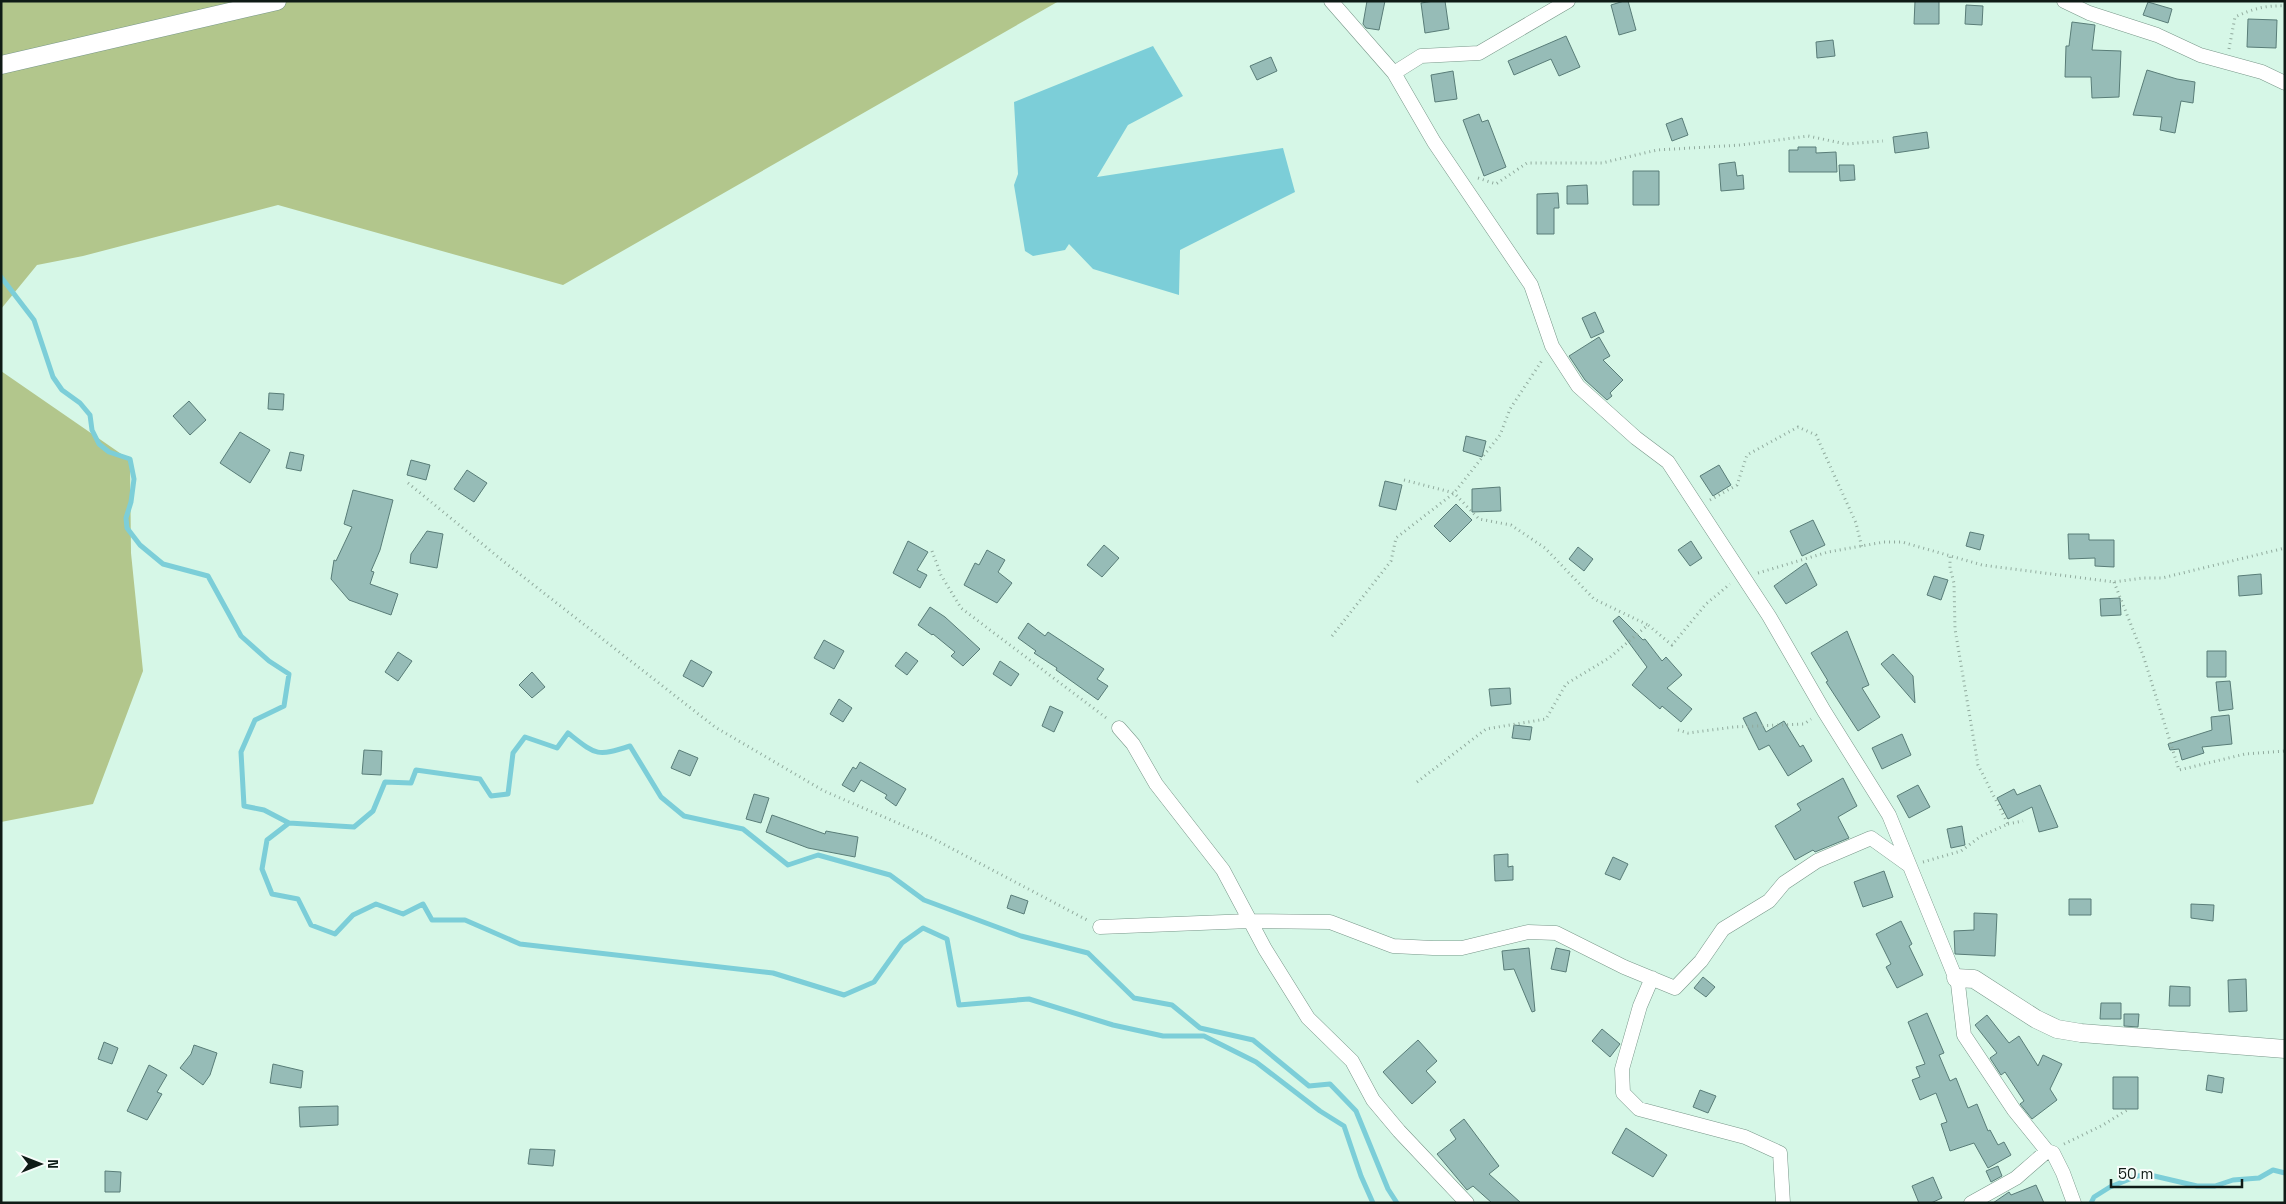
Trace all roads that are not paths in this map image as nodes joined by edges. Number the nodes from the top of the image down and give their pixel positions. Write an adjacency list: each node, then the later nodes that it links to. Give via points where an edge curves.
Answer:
1 (277, 1): 5 (street)
2 (1331, 1): 6 (street)
3 (1568, 1): 6 (street, via 1480,53 1421,56)
4 (2064, 1): 7 (street, via 2089,13 2157,35 2200,55 2262,72)
5 (1, 65)
6 (1394, 73): 9 (street, via 1434,142 1532,285 1552,346 1578,386 1668,462 1742,574 1889,815)
7 (2285, 83)
8 (1119, 728): 10 (street, via 1133,744 1156,784 1223,870)
9 (1910, 866): 12 (street, via 1871,838 1818,861 1784,883 1769,901 1723,929 1701,961 1675,988); 13 (street)
10 (1250, 921): 11 (street); 12 (street, via 1330,922 1393,946 1433,948 1462,948 1528,932 1556,933 1624,968); 16 (street, via 1308,1018 1352,1061 1373,1100)
11 (1100, 927)
12 (1652, 978): 17 (street, via 1640,1006 1622,1069 1623,1094 1639,1109 1745,1137 1780,1153)
13 (1956, 978): 14 (street, via 1974,979 2057,1029); 15 (street, via 1964,1035 2014,1110)
14 (2285, 1049)
15 (2047, 1152): 18 (street, via 2016,1178); 19 (street, via 2053,1153)
16 (1467, 1203)
17 (1783, 1203)
18 (1971, 1203)
19 (2074, 1203)

